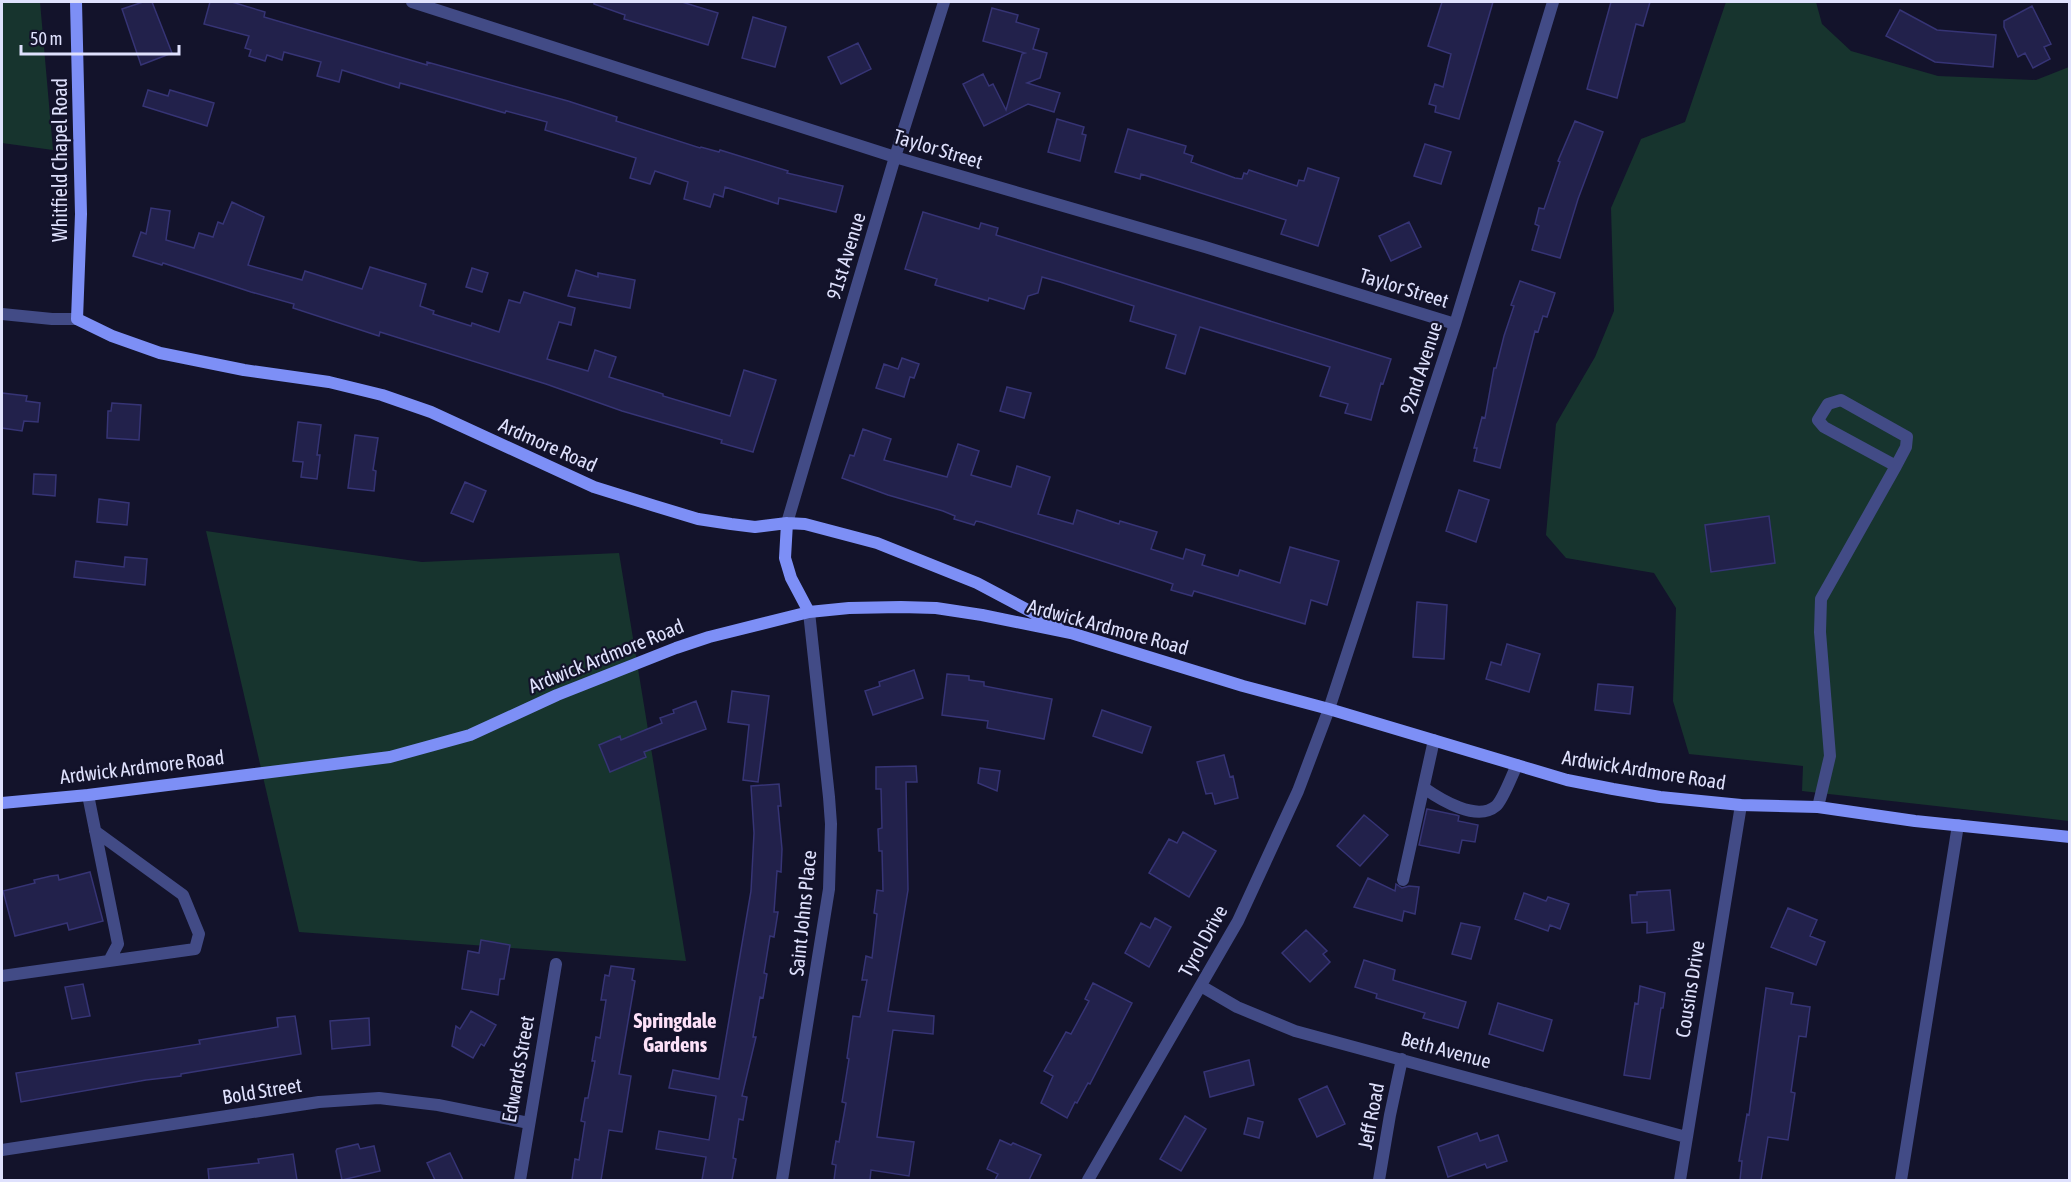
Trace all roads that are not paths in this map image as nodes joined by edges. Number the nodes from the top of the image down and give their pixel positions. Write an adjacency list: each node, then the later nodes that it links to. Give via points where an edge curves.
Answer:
1 (75, 2): 7 (street, Whitfield Chapel Road, via 81,214)
2 (412, 2): 5 (street, Taylor Street)
3 (944, 2): 5 (street, 91st Avenue)
4 (1552, 2): 8 (street, 92nd Avenue)
5 (895, 157): 8 (street, Taylor Street); 10 (street, 91st Avenue)
6 (2, 314): 7 (street, Ardmore Road)
7 (77, 318): 10 (street, Ardmore Road, via 160,353 382,395 431,412 594,487 698,519 755,526)
8 (1455, 324): 13 (street, 92nd Avenue)
9 (1896, 466): 9 (street, via 1906,447 1906,437 1842,400 1828,404 1818,420 1824,427); 20 (street, via 1821,599 1830,756)
10 (786, 523): 11 (street, via 785,558); 12 (street, Ardmore Road, via 822,527 877,543 977,583)
11 (808, 612): 12 (street, Ardwick Ardmore Road, via 936,608); 17 (street, Ardwick Ardmore Road, via 675,648 470,735 390,757); 34 (street, Saint Johns Place, via 829,796 829,889)
12 (1071, 633): 13 (street, Ardwick Ardmore Road)
13 (1329, 709): 14 (street, Ardwick Ardmore Road); 28 (street, Tyrol Drive, via 1272,850)
14 (1434, 740): 15 (street, Ardwick Ardmore Road); 16 (street)
15 (1517, 765): 16 (street, via 1497,806 1482,813 1469,811); 19 (street, Ardwick Ardmore Road, via 1613,789)
16 (1424, 788): 24 (street)
17 (88, 795): 18 (street, Ardwick Ardmore Road); 22 (street)
18 (2, 802)
19 (1741, 805): 20 (street, Ardwick Ardmore Road); 31 (street, Cousins Drive)
20 (1818, 807): 21 (street, Ardwick Ardmore Road)
21 (1958, 825): 23 (street, Ardwick Ardmore Road); 38 (street)
22 (95, 831): 25 (street, via 118,944); 25 (street, via 183,896 199,934 195,949)
23 (2070, 837)
24 (1403, 880)
25 (109, 961): 27 (street)
26 (556, 964): 30 (street, Edwards Street)
27 (2, 976)
28 (1201, 986): 29 (street, Beth Avenue, via 1237,1007 1295,1031); 35 (street, Tyrol Drive)
29 (1402, 1059): 31 (street, Beth Avenue); 36 (street, Jeff Road)
30 (529, 1123): 32 (street, Bold Street, via 438,1104 367,1099 319,1102); 33 (street, Edwards Street)
31 (1686, 1137): 37 (street, Cousins Drive)
32 (2, 1150)
33 (520, 1180)
34 (782, 1180)
35 (1088, 1180)
36 (1379, 1180)
37 (1680, 1180)
38 (1901, 1180)

